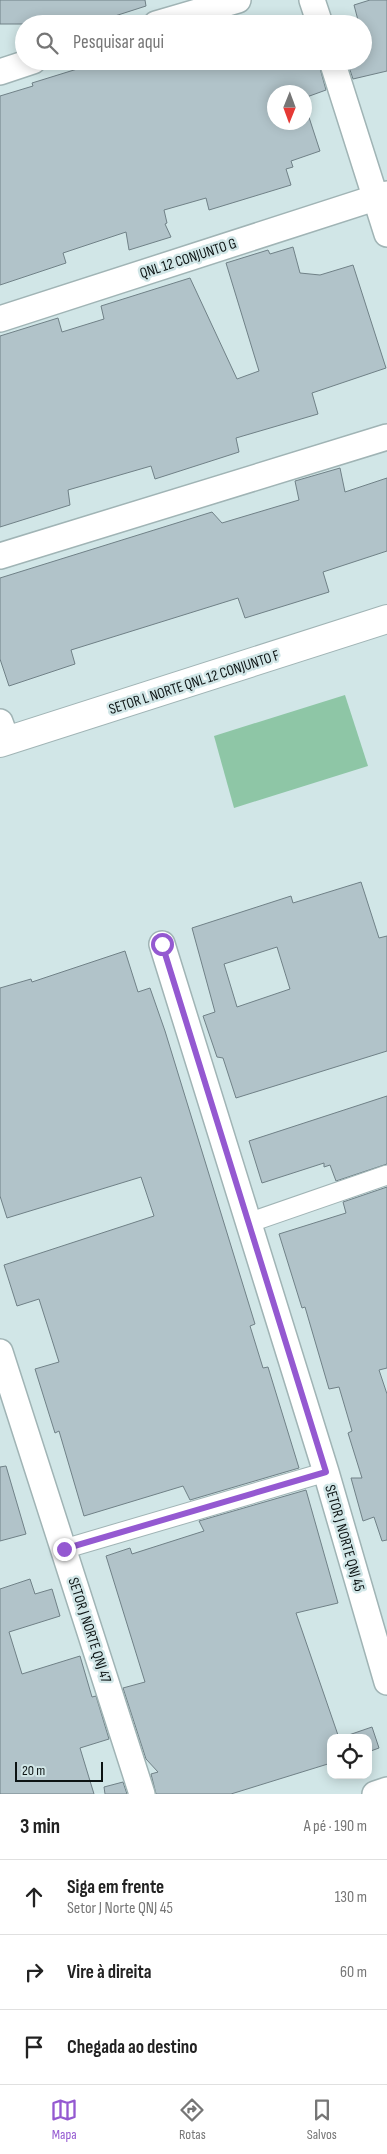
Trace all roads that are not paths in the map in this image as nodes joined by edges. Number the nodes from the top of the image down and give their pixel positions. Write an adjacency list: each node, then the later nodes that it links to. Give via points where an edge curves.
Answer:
1 (238, 0): 3 (street)
2 (312, 0): 4 (street)
3 (187, 15)
4 (317, 15)
5 (15, 67): 7 (street)
6 (335, 70): 8 (street)
7 (0, 72)
8 (381, 196): 9 (street); 10 (street, QNL 12 CONJUNTO G)
9 (387, 234)
10 (0, 319)
11 (387, 437): 12 (street)
12 (0, 556)
13 (387, 619): 14 (street, SETOR L NORTE QNL 12 CONJUNTO F)
14 (2, 735)
15 (162, 944): 17 (street, SETOR J NORTE QNJ 45)
16 (387, 1175): 17 (street)
17 (248, 1223): 19 (street, SETOR J NORTE QNJ 45)
18 (0, 1352): 20 (street, SETOR J NORTE QNJ 47)
19 (326, 1472): 20 (street); 21 (street, SETOR J NORTE QNJ 45)
20 (64, 1549): 23 (street, SETOR J NORTE QNJ 47)
21 (387, 1682)
22 (387, 1790): 24 (street)
23 (142, 1794)
24 (375, 1794)

